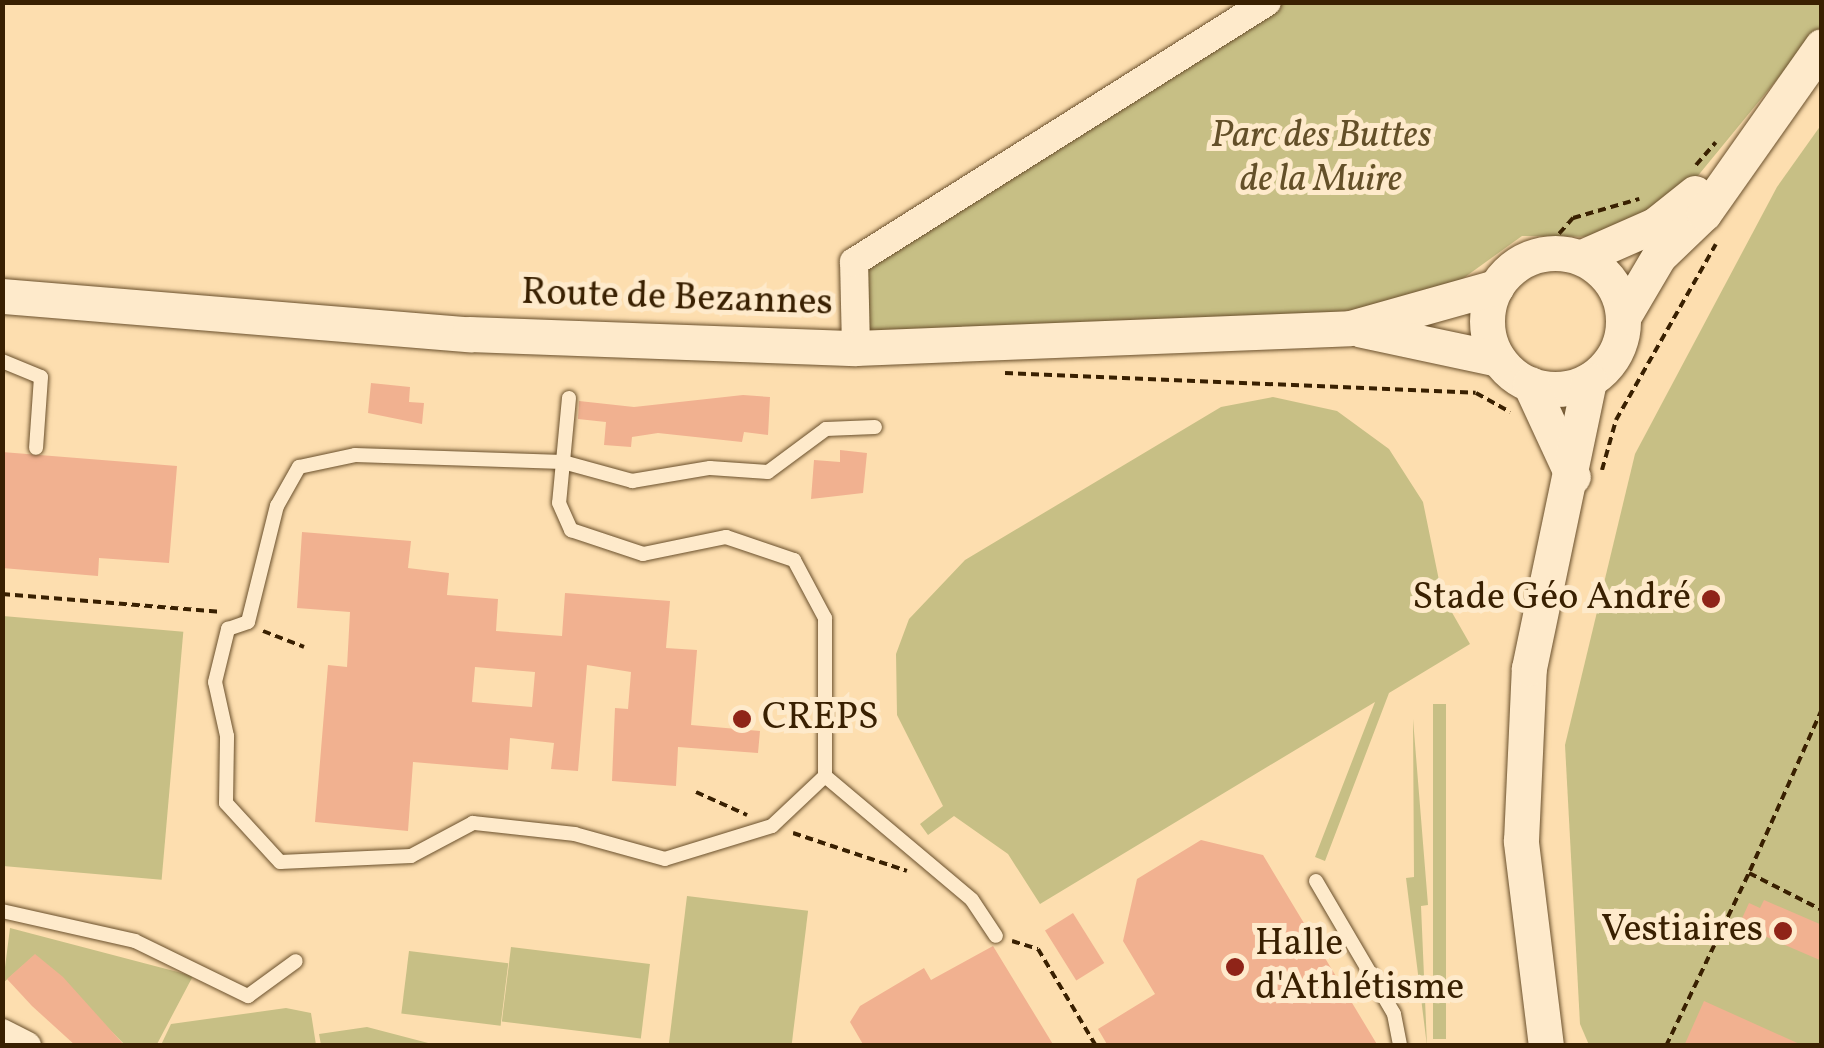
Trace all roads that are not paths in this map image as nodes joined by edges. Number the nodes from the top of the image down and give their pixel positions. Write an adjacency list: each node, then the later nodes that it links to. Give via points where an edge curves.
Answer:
1 (1267, 2): 9 (street, via 854,262)
2 (1822, 46): 3 (street)
3 (1732, 145): 4 (street, via 1656,225); 7 (street, via 1704,213 1659,256)
4 (1582, 258): 5 (street, via 1542,254); 7 (street, via 1611,282)
5 (1496, 288): 8 (street, Route de Bezannes); 11 (street, via 1488,331)
6 (2, 296): 9 (street, Route de Bezannes, via 469,334)
7 (1624, 318): 12 (street, via 1615,354)
8 (1350, 328): 9 (street, Route de Bezannes); 11 (street, Route de Bezannes)
9 (856, 348)
10 (2, 361): 15 (lane, via 41,378)
11 (1515, 373): 12 (street); 17 (street)
12 (1589, 380): 17 (street)
13 (569, 398): 16 (lane)
14 (875, 427): 16 (lane, via 826,430 768,472 710,468 632,481)
15 (36, 448)
16 (563, 462): 18 (lane, via 558,503 571,530 602,547 643,554 726,537 794,560 825,618); 18 (lane, via 355,454 299,467 277,506 248,622 228,629 214,682 227,736 226,803 280,862 411,856 474,823 575,834 666,860 772,826)
17 (1586, 480): 24 (street, via 1529,668 1521,841)
18 (825, 776): 21 (lane, via 972,900)
19 (1316, 880): 26 (lane, via 1394,1014)
20 (2, 911): 22 (lane, via 136,941 248,996)
21 (996, 936)
22 (296, 961)
23 (2, 1033): 25 (street)
24 (1540, 1042)
25 (27, 1046)
26 (1400, 1046)

